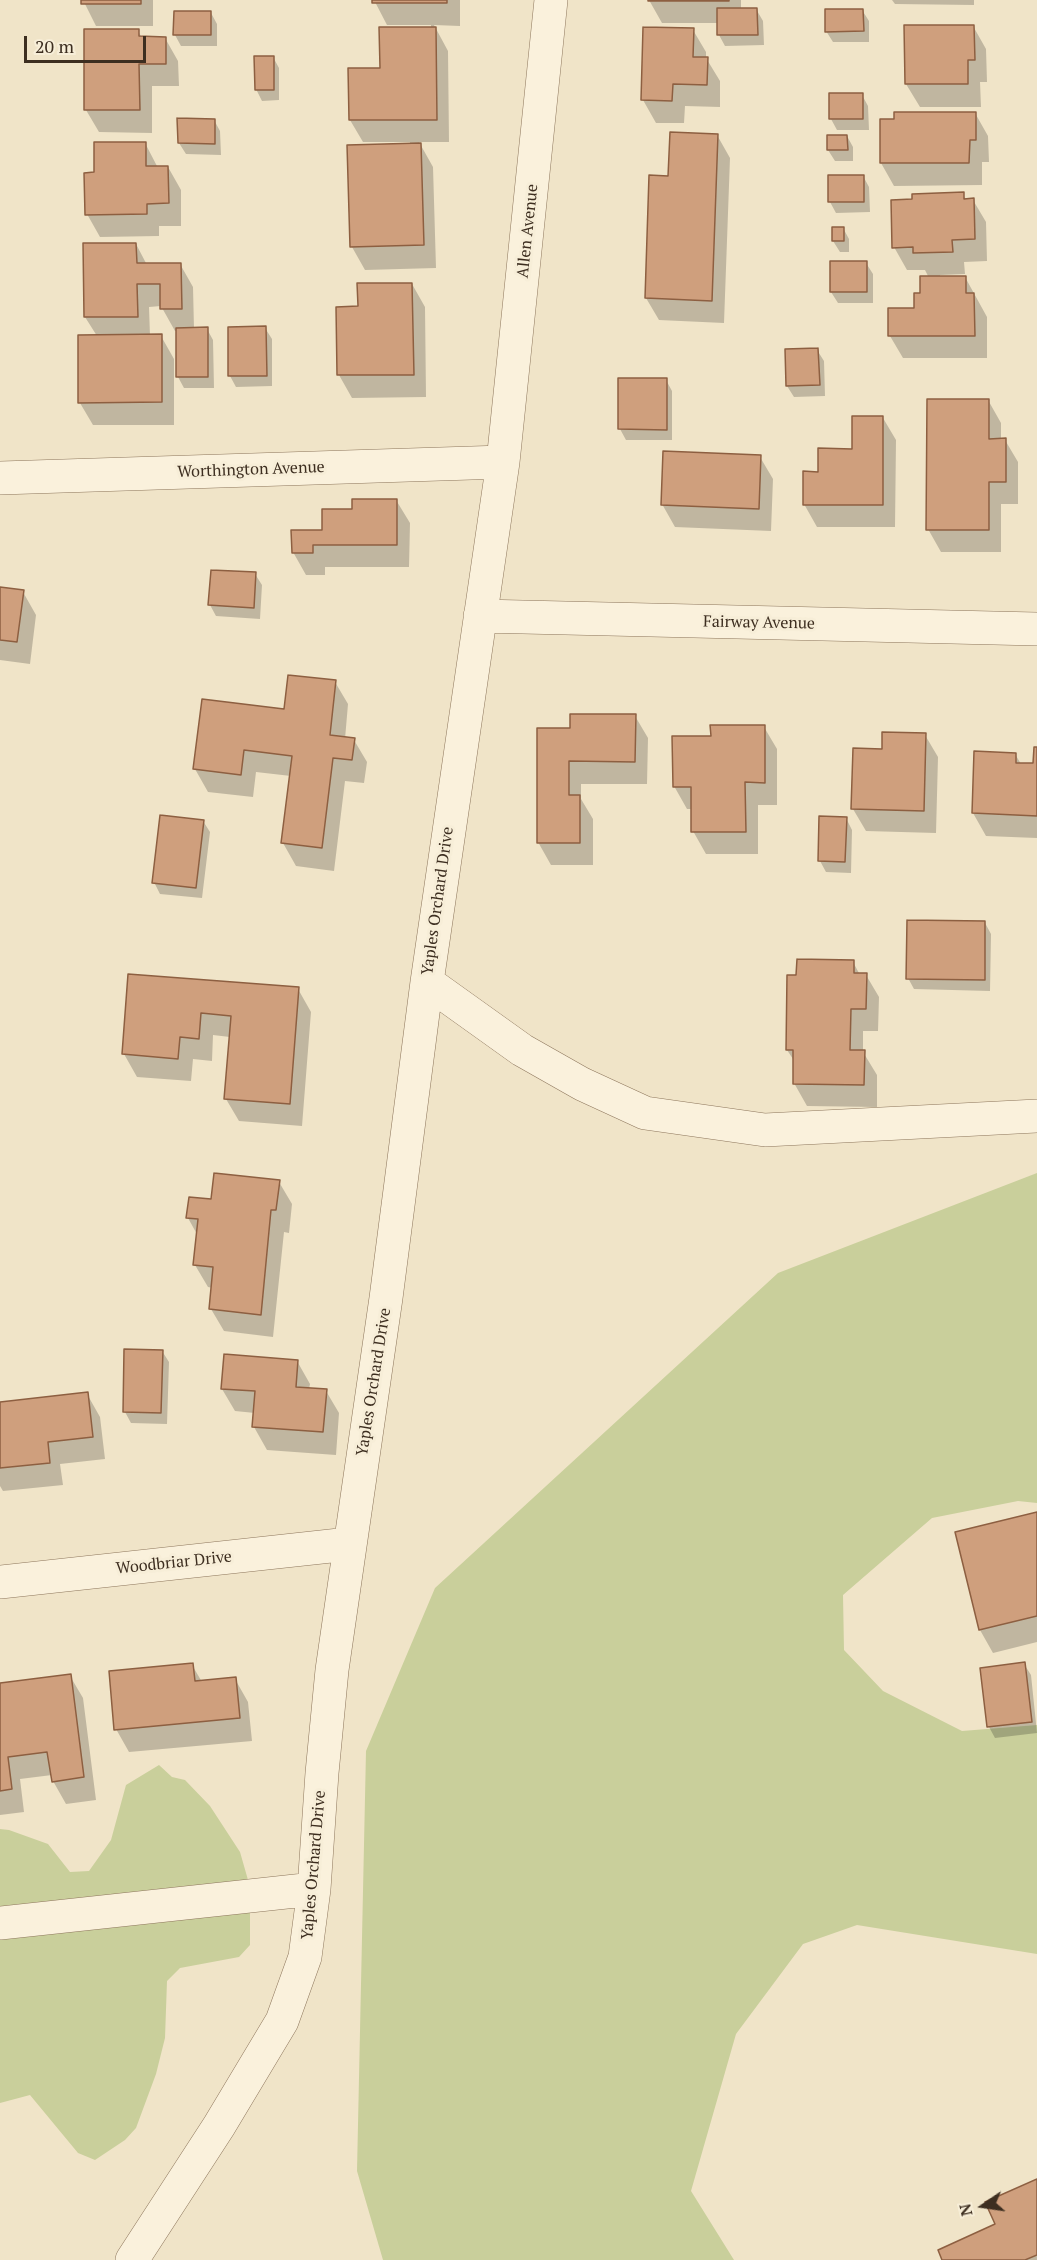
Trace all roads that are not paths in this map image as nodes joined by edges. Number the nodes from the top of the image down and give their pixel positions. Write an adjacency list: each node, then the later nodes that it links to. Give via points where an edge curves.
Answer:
1 (551, 0): 2 (street, Allen Avenue)
2 (503, 462): 3 (street, Worthington Avenue); 4 (street, Yaples Orchard Drive)
3 (0, 478)
4 (480, 616): 5 (street, Fairway Avenue); 6 (street, Yaples Orchard Drive)
5 (1037, 629)
6 (427, 981): 7 (street, via 522,1050 645,1113 765,1130); 8 (street, Yaples Orchard Drive)
7 (1037, 1116)
8 (349, 1544): 9 (street, Woodbriar Drive); 10 (street, Yaples Orchard Drive, via 331,1682)
9 (0, 1582)
10 (314, 1889): 11 (street); 12 (street, Yaples Orchard Drive, via 305,1957 282,2021)
11 (0, 1923)
12 (132, 2260)

